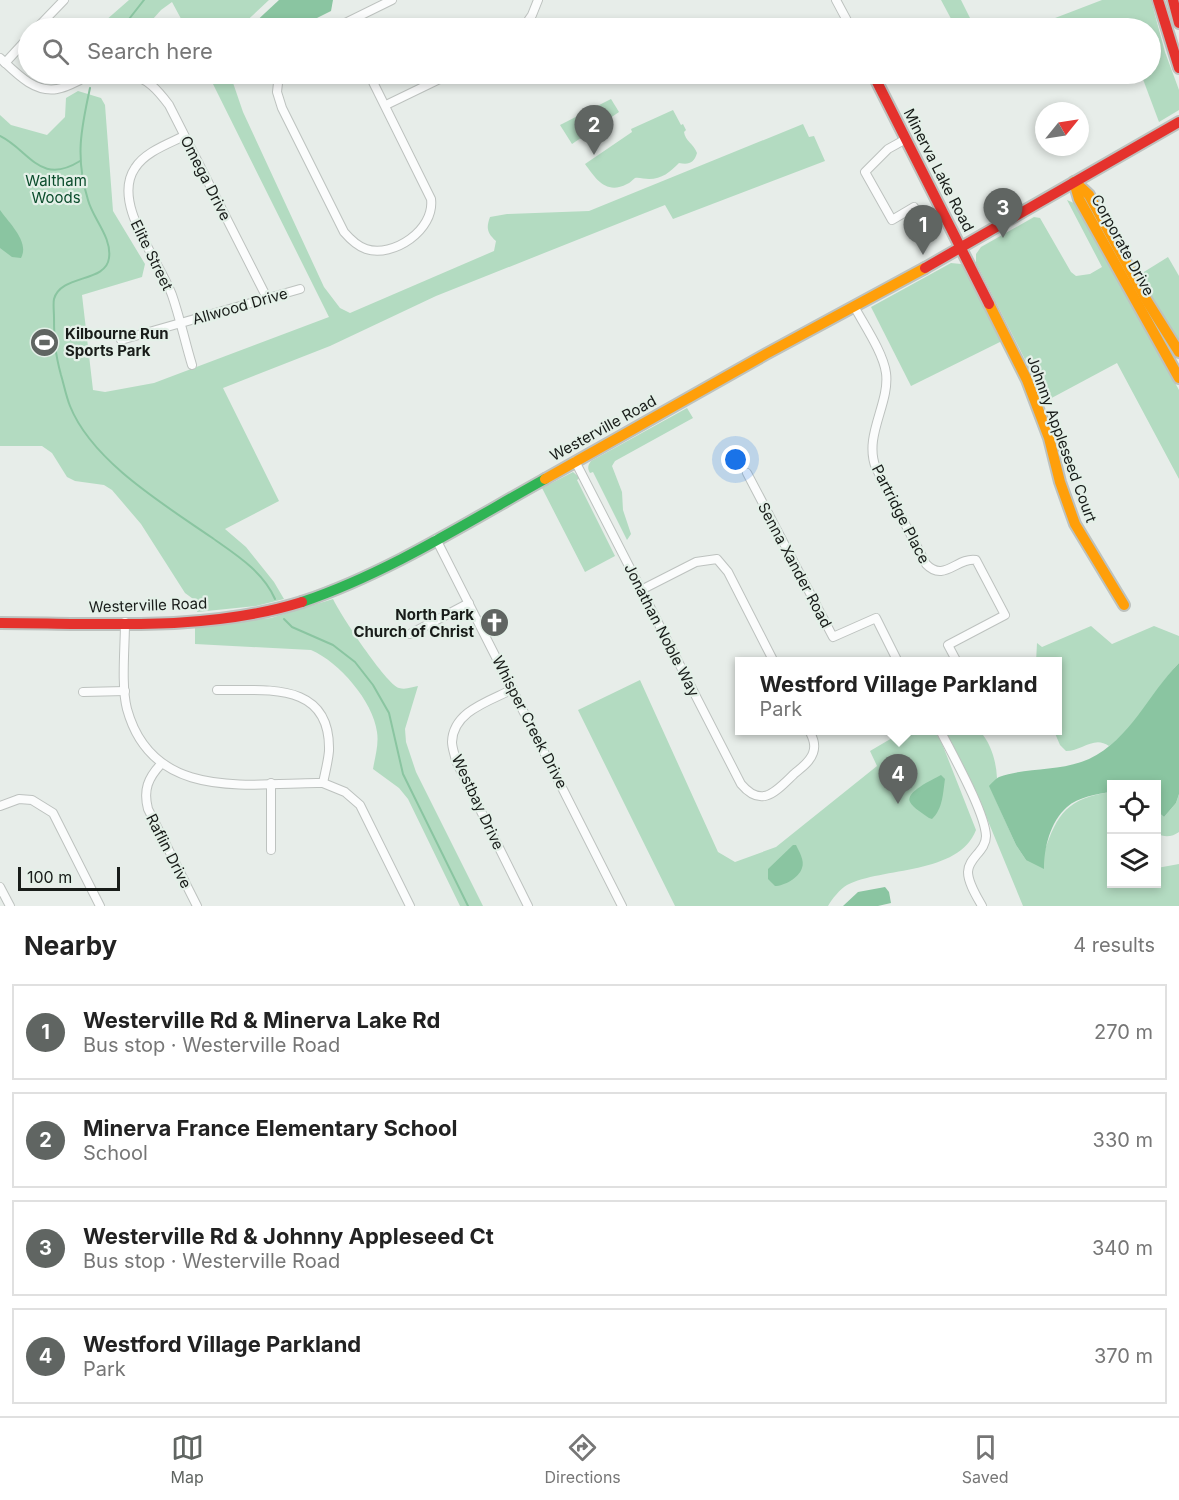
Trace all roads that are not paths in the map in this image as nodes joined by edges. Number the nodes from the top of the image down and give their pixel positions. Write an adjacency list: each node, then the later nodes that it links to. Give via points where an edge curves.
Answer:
1 (64, 0): 7 (street)
2 (392, 0): 8 (street)
3 (538, 0): 9 (street)
4 (836, 0): 10 (street)
5 (1158, 0): 14 (main road)
6 (1173, 0): 11 (main road)
7 (47, 18)
8 (359, 18)
9 (530, 18)
10 (846, 18)
11 (1179, 23)
12 (18, 47): 13 (street)
13 (3, 61): 15 (street)
14 (1179, 68)
15 (18, 75)
16 (31, 84): 17 (street, via 49,90)
17 (71, 84)
18 (151, 84): 25 (street, Omega Drive, via 169,105)
19 (277, 84): 23 (street, via 282,108 344,232 364,248 376,250 393,247 418,234 432,209 431,199)
20 (374, 84): 23 (street)
21 (429, 84): 23 (street)
22 (878, 84): 26 (main road, Minerva Lake Road)
23 (386, 105)
24 (1179, 122): 27 (main road, Westerville Road)
25 (184, 136): 31 (street, Omega Drive); 34 (street, Elite Street, via 153,152 134,168 127,191 132,215 168,284)
26 (906, 139): 28 (street, via 888,149 865,172 892,219); 29 (main road, Minerva Lake Road)
27 (1074, 182): 29 (main road, Westerville Road); 32 (main road, Corporate Drive, via 1089,195); 39 (main road, Corporate Drive, via 1079,199)
28 (914, 207)
29 (962, 248): 33 (main road, Westerville Road); 45 (main road, Johnny Appleseed Court, via 1027,380 1075,524)
30 (300, 289): 31 (street, Allwood Drive)
31 (267, 298): 34 (street, Allwood Drive)
32 (1147, 301): 36 (main road); 37 (street, Corporate Drive)
33 (854, 306): 40 (main road, Westerville Road); 51 (street, Partridge Place, via 886,372 873,443 876,468 931,570 943,572 972,560 979,563 1005,615 948,645)
34 (180, 323): 35 (street, Allwood Drive); 38 (street, Elite Street)
35 (121, 340)
36 (1179, 352)
37 (1179, 359)
38 (192, 365)
39 (1179, 378)
40 (575, 461): 42 (main road, Westerville Road); 43 (street, Jonathan Noble Way)
41 (747, 472): 50 (street, Senna Xander Road, via 833,637 876,618)
42 (436, 539): 44 (street, Whisper Creek Drive); 46 (main road, Westerville Road, via 372,573 284,608 199,620)
43 (641, 590): 49 (street, via 696,562 717,559 728,572); 56 (street, Jonathan Noble Way, via 741,784 753,795 768,796 807,763 813,754)
44 (469, 603): 48 (street); 52 (street, Whisper Creek Drive)
45 (1124, 605)
46 (125, 622): 47 (main road, Westerville Road); 54 (street)
47 (0, 623)
48 (410, 634)
49 (771, 657)
50 (896, 657)
51 (954, 657)
52 (513, 689): 68 (street, Westbay Drive, via 469,712 456,725 452,743 456,761); 69 (street, Whisper Creek Drive)
53 (217, 690): 60 (street, via 280,690 307,700 325,722 329,750)
54 (125, 691): 55 (street); 58 (street, via 127,709 142,743)
55 (83, 692)
56 (811, 735)
57 (942, 735): 70 (street, via 982,819 986,838 968,871)
58 (161, 764): 59 (street, via 196,780 216,784); 66 (street, Raflin Drive, via 152,774 145,798)
59 (271, 783): 60 (street); 62 (street)
60 (323, 783): 67 (street, via 345,792 360,805)
61 (0, 806): 65 (street, via 19,799 32,800 53,813)
62 (272, 850)
63 (0, 887): 64 (street)
64 (10, 906)
65 (100, 906)
66 (197, 906)
67 (410, 906)
68 (528, 906)
69 (622, 906)
70 (982, 906)

